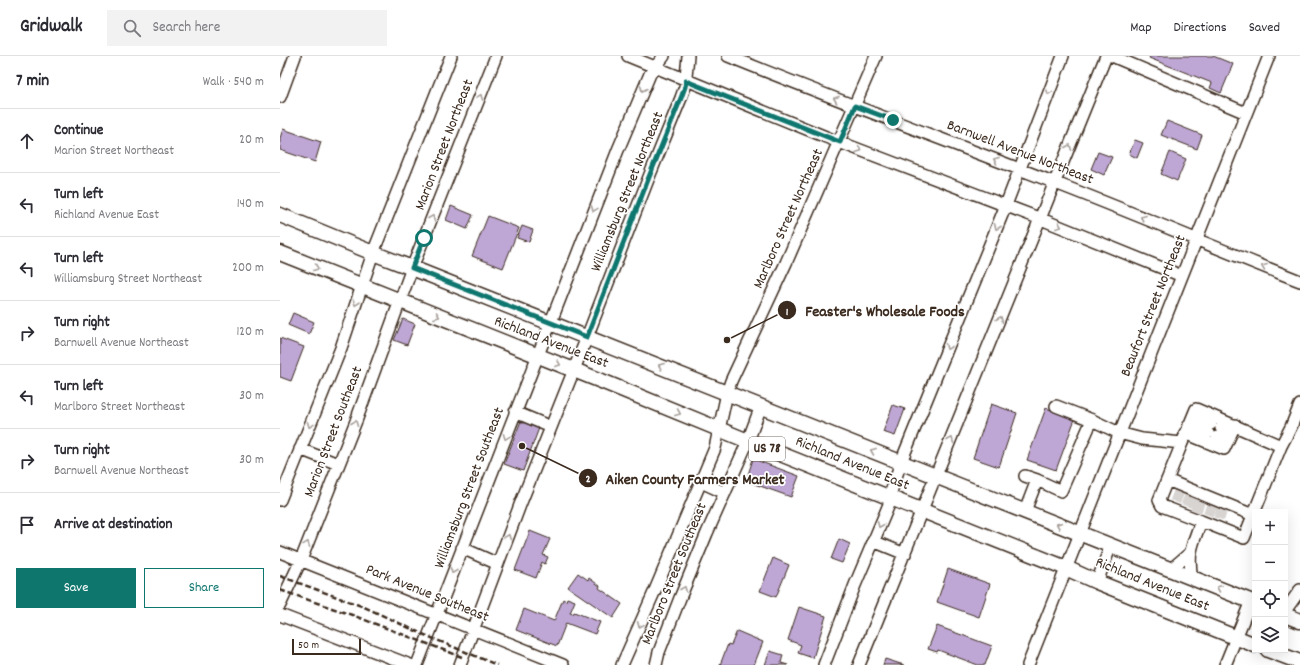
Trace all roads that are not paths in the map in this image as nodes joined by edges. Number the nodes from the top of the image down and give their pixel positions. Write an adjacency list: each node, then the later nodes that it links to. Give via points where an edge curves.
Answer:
1 (295, 56): 15 (street)
2 (452, 56): 26 (street, Marion Street Northeast)
3 (496, 56): 27 (street, Marion Street Northeast, one-way to 3)
4 (628, 56): 13 (street)
5 (664, 56): 13 (street, Williamsburg Street Northeast)
6 (688, 56): 14 (street, Williamsburg Street Northeast)
7 (728, 56): 16 (street, Barnwell Avenue Northeast, one-way to 7)
8 (876, 56): 16 (street, Marlboro Street Northeast)
9 (1063, 56): 19 (street, one-way to 19)
10 (1106, 56): 20 (street, one-way to 10)
11 (1112, 56): 17 (street)
12 (1269, 56): 17 (street, Beaufort Street Northeast)
13 (655, 68): 14 (street); 32 (street, Williamsburg Street Northeast, one-way to 32, via 631,118)
14 (686, 81): 18 (street); 33 (street, Williamsburg Street Northeast)
15 (280, 97)
16 (855, 106): 18 (street, Marlboro Street Northeast); 19 (street, Barnwell Avenue Northeast, one-way to 16)
17 (1246, 112): 24 (street, Beaufort Street Northeast)
18 (840, 142): 21 (street, one-way to 21); 36 (street, Marlboro Street Northeast)
19 (1019, 169): 20 (street, Barnwell Avenue Northeast); 21 (street)
20 (1055, 183): 23 (street); 24 (street, Barnwell Avenue Northeast, one-way to 20)
21 (1006, 205): 23 (street); 50 (street, one-way to 50)
22 (280, 215): 26 (main road, Richland Avenue East / US 78)
23 (1041, 218): 28 (street, one-way to 28); 52 (street, one-way to 23)
24 (1196, 239): 28 (street, Beaufort Street Northeast); 29 (street, Barnwell Avenue Northeast, one-way to 24)
25 (280, 253): 30 (main road, Richland Avenue East / US 78, one-way to 30)
26 (373, 253): 27 (main road, Richland Avenue East / US 78); 30 (street, Marion Street Southeast)
27 (412, 268): 31 (street, Marion Street Southeast); 32 (main road, Richland Avenue East / US 78)
28 (1182, 276): 46 (street, Beaufort Street Northeast)
29 (1300, 281)
30 (362, 286): 31 (main road, Richland Avenue East / US 78); 49 (street, Marion Street Southeast, one-way to 49, via 341,348)
31 (400, 301): 34 (main road, Richland Avenue East / US 78, one-way to 34); 51 (street, Marion Street Southeast, one-way to 31)
32 (550, 322): 33 (main road, Richland Avenue East / US 78); 34 (street, Williamsburg Street Southeast)
33 (587, 337): 35 (street); 36 (main road, Richland Avenue East / US 78, one-way to 33)
34 (537, 356): 35 (main road, Richland Avenue East / US 78, one-way to 35); 40 (street, Williamsburg Street Southeast)
35 (574, 370): 42 (street); 43 (main road, Richland Avenue East / US 78, one-way to 43)
36 (727, 392): 38 (main road, Richland Avenue East / US 78); 43 (street, Marlboro Street Southeast)
37 (1300, 405): 48 (street)
38 (761, 406): 47 (street, Marlboro Street Southeast); 50 (main road, Richland Avenue East / US 78, one-way to 38)
39 (1056, 406): 41 (street)
40 (515, 412): 42 (street); 72 (street, Williamsburg Street Southeast, one-way to 72)
41 (1092, 420): 46 (street); 55 (street, via 1061,491)
42 (551, 427): 77 (street, one-way to 42)
43 (719, 430): 47 (main road, Richland Avenue East / US 78); 57 (street, Marlboro Street Southeast, via 715,448)
44 (1187, 430): 45 (street); 45 (street, via 1196,409); 45 (street, via 1224,449); 46 (street, via 1142,439); 56 (street)
45 (1222, 431): 48 (street)
46 (1119, 433): 69 (street, Beaufort Street Northeast)
47 (748, 441): 58 (street, Marlboro Street Southeast); 60 (main road, Richland Avenue East / US 78)
48 (1281, 446): 63 (street)
49 (300, 449): 51 (street); 54 (street, Marion Street Southeast)
50 (901, 462): 52 (main road, Richland Avenue East / US 78); 60 (street)
51 (338, 464): 76 (street, Marion Street Southeast, one-way to 51)
52 (936, 476): 64 (street); 65 (main road, Richland Avenue East / US 78)
53 (1025, 476): 55 (street)
54 (284, 479): 61 (street, Marion Street Southeast)
55 (1037, 480): 65 (street)
56 (1167, 480): 59 (street); 59 (street, via 1159,500 1162,506)
57 (701, 482): 58 (street); 100 (street, Marlboro Street Southeast, one-way to 100)
58 (725, 493): 101 (street, Marlboro Street Southeast, one-way to 58, via 680,598)
59 (1177, 497): 62 (street); 62 (street)
60 (889, 498): 64 (main road, Richland Avenue East / US 78); 70 (street, one-way to 70, via 890,502)
61 (280, 500)
62 (1199, 507): 66 (street); 66 (street); 74 (street)
63 (1255, 509)
64 (923, 511): 75 (street); 78 (main road, Richland Avenue East / US 78)
65 (1025, 511): 69 (main road, Richland Avenue East / US 78, one-way to 65)
66 (1220, 515): 67 (street); 68 (street, via 1244,538)
67 (1252, 515)
68 (1252, 518)
69 (1079, 533): 71 (main road, Richland Avenue East / US 78); 78 (street, Beaufort Street Northeast)
70 (873, 541): 75 (street); 102 (street)
71 (1111, 545): 79 (main road, Richland Avenue East / US 78); 81 (street)
72 (462, 548): 77 (street); 87 (street, Williamsburg Street Southeast, one-way to 87)
73 (280, 552): 76 (street, Park Avenue Southeast)
74 (1190, 553): 79 (street); 80 (street)
75 (905, 554): 103 (street)
76 (301, 560): 85 (street, Marion Street Southeast); 87 (street, Park Avenue Southeast)
77 (498, 564): 91 (street)
78 (1066, 568): 81 (main road, Richland Avenue East / US 78); 104 (street, Beaufort Street Northeast)
79 (1171, 569): 80 (main road, Richland Avenue East / US 78)
80 (1192, 578): 83 (main road, Richland Avenue East / US 78, one-way to 80)
81 (1098, 582): 92 (main road, Richland Avenue East / US 78)
82 (1300, 590): 86 (street)
83 (1252, 602)
84 (1252, 604): 92 (street)
85 (280, 605)
86 (1288, 607)
87 (436, 614): 91 (street, Park Avenue Southeast); 97 (street, Williamsburg Street Southeast)
88 (280, 615): 96 (street)
89 (1288, 616): 90 (main road)
90 (1300, 621)
91 (474, 629): 98 (street); 99 (street, Park Avenue Southeast)
92 (1236, 637): 93 (main road, Richland Avenue East / US 78); 105 (street)
93 (1252, 644)
94 (1276, 653): 95 (main road)
95 (1300, 663)
96 (410, 665)
97 (417, 665)
98 (460, 665)
99 (563, 665)
100 (622, 665)
101 (656, 665)
102 (824, 665)
103 (859, 665)
104 (1028, 665)
105 (1225, 665)

